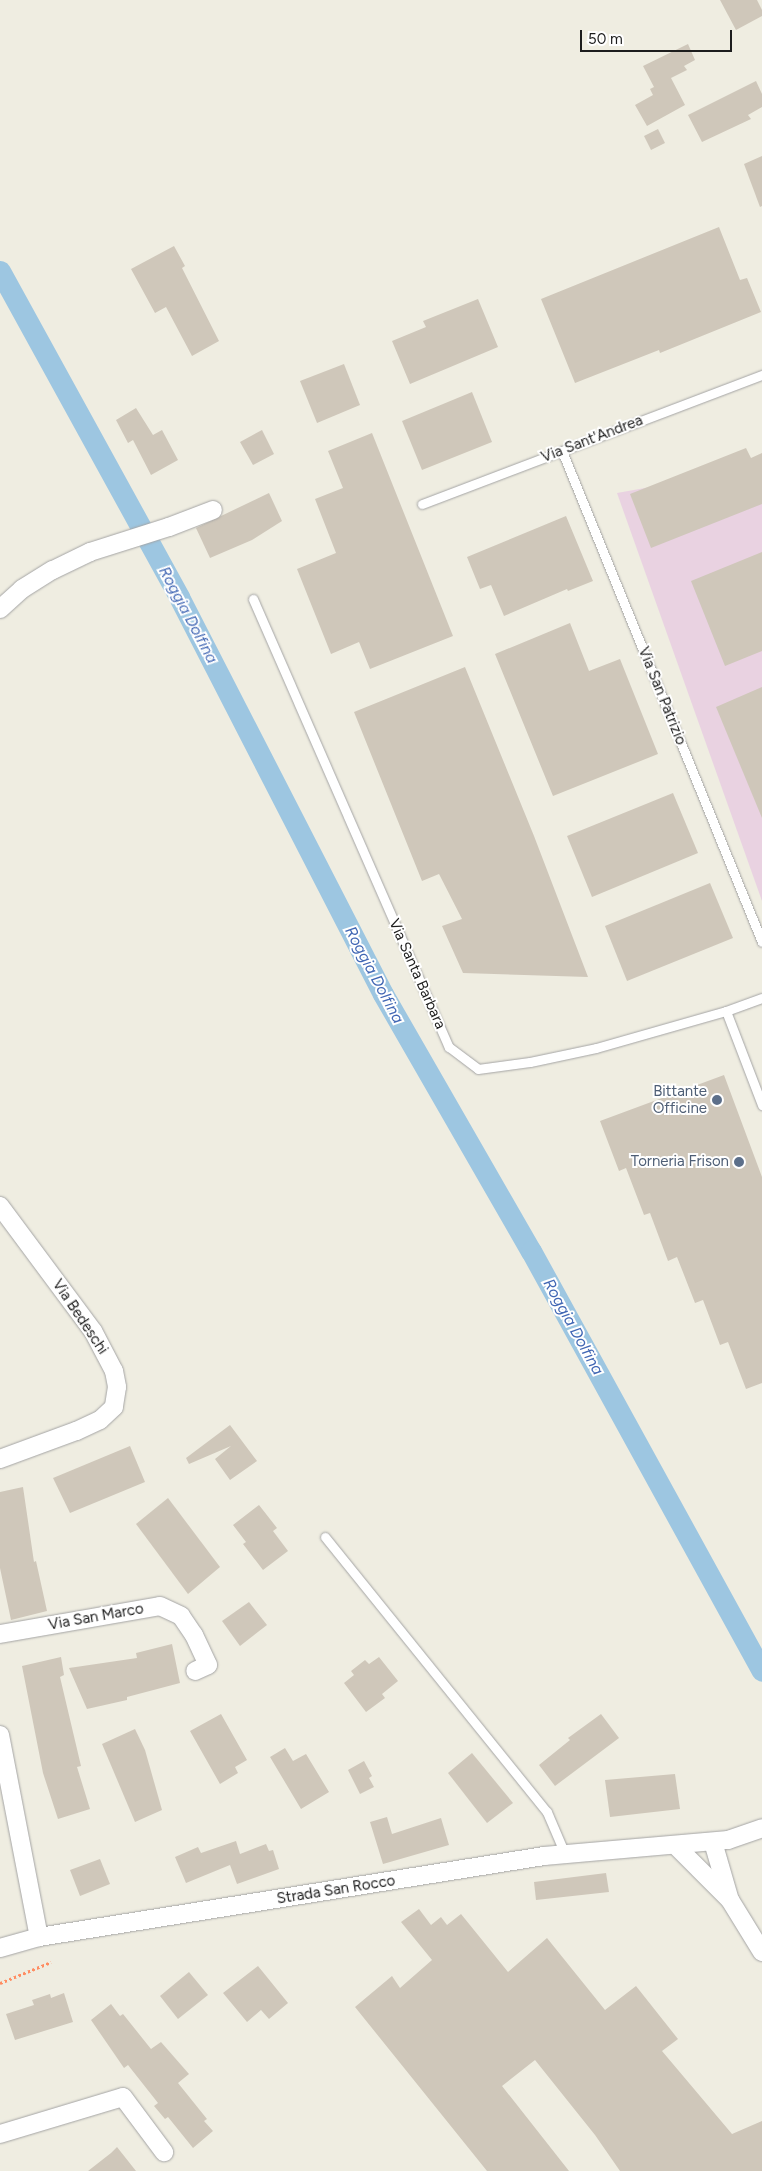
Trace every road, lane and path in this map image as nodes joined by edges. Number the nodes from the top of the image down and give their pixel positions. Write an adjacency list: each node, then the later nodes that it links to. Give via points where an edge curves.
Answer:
1 (762, 375): 2 (lane, Via Sant'Andrea)
2 (562, 451): 3 (lane, Via Sant'Andrea); 7 (lane, Via San Patrizio)
3 (422, 504)
4 (213, 510): 6 (street, via 90,552 22,589)
5 (253, 599): 9 (lane, Via Santa Barbara, via 449,1046 478,1069 596,1048)
6 (0, 609)
7 (762, 942)
8 (762, 998): 9 (lane, Via Santa Barbara)
9 (726, 1011): 10 (lane)
10 (762, 1105)
11 (0, 1206): 12 (street, Via Bedeschi, via 93,1331 114,1371 117,1388 114,1407 100,1420)
12 (0, 1459)
13 (325, 1537): 20 (lane, via 547,1812)
14 (0, 1634): 15 (street, Via San Marco, via 160,1606 181,1616 194,1635 208,1665)
15 (195, 1671)
16 (0, 1735): 22 (street)
17 (762, 1828): 18 (street, Strada San Rocco)
18 (713, 1842): 19 (street, Strada San Rocco); 21 (street)
19 (675, 1845): 20 (street, Strada San Rocco); 21 (street)
20 (565, 1854): 22 (street, Strada San Rocco)
21 (730, 1900): 24 (street)
22 (39, 1937): 23 (street, Strada San Rocco)
23 (0, 1948)
24 (762, 1952)
25 (50, 1962): 26 (path)
26 (0, 1983)
27 (0, 2134): 28 (street, via 123,2097)
28 (164, 2152)

